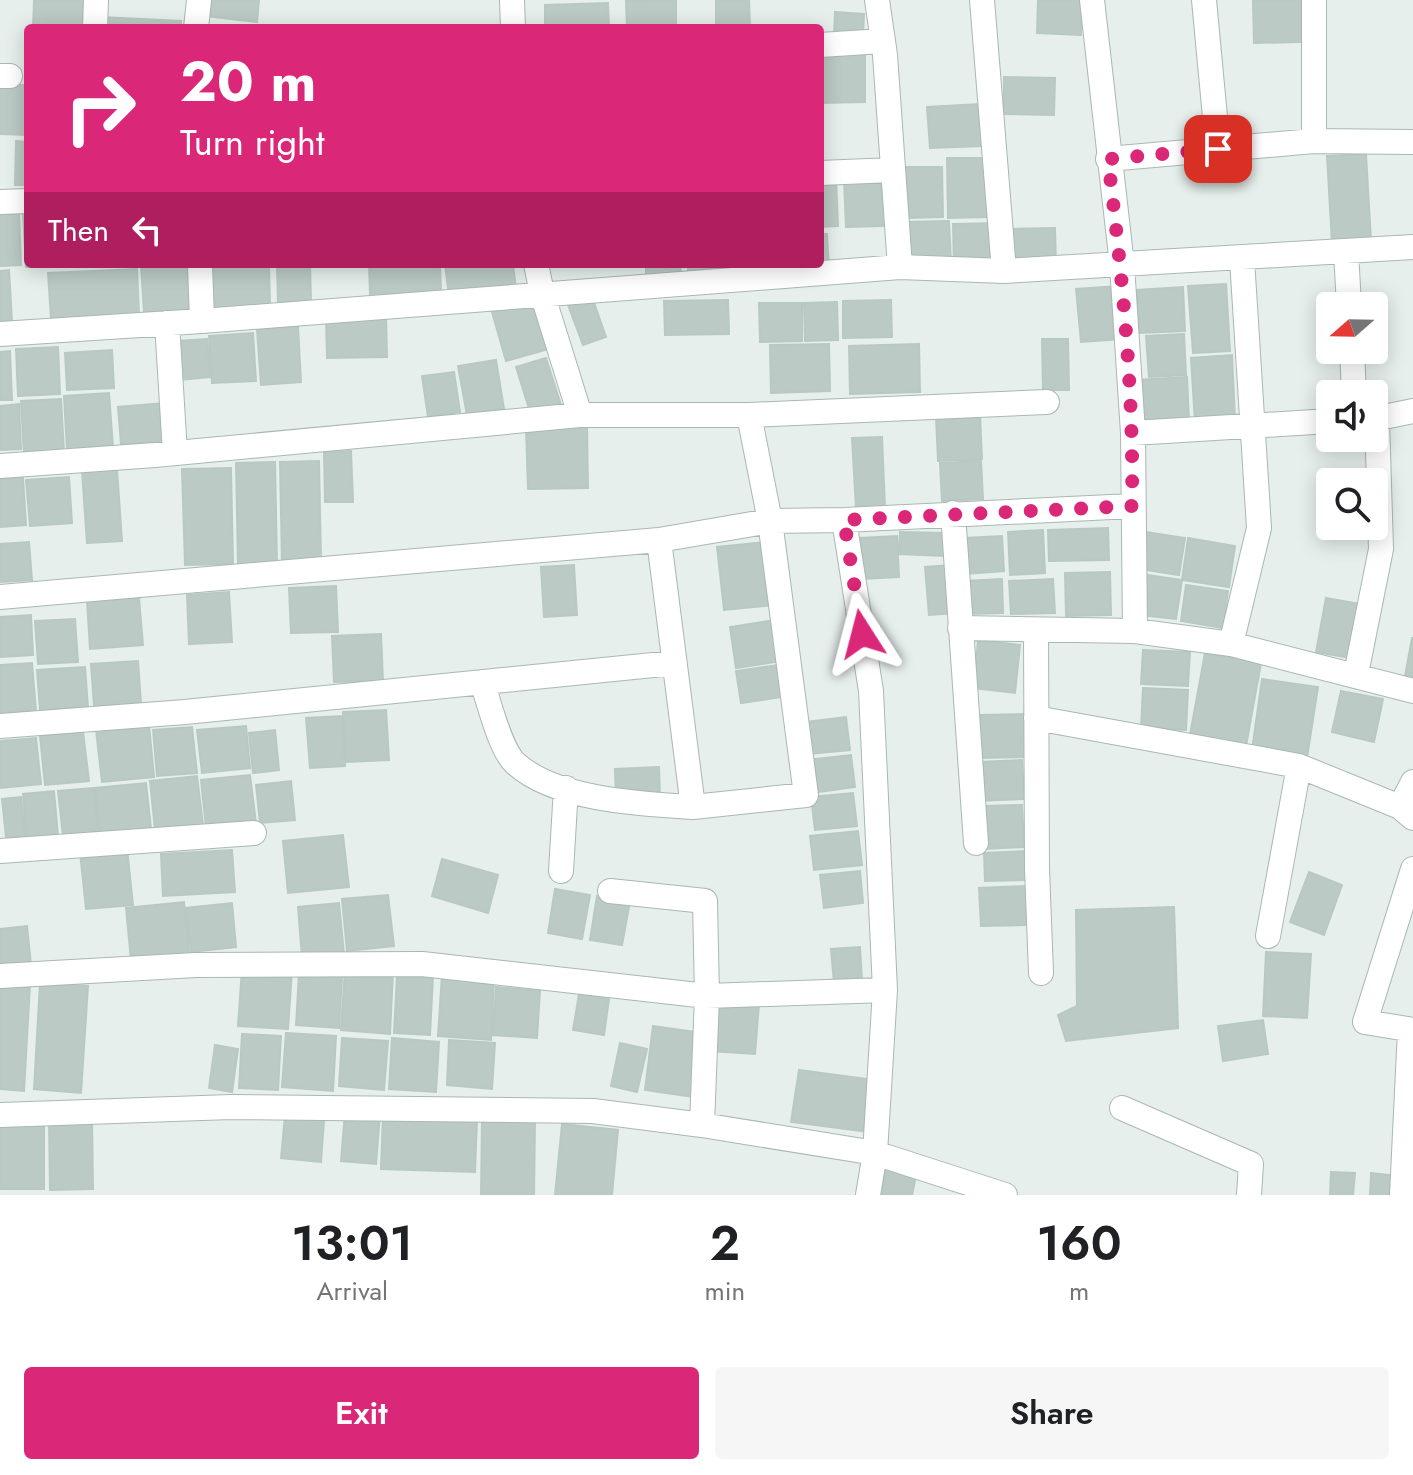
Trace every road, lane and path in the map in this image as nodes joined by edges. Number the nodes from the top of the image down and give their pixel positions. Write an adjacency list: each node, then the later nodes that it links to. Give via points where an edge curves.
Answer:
1 (96, 0): 9 (street)
2 (199, 0): 10 (street)
3 (512, 0): 11 (street)
4 (877, 0): 12 (street)
5 (982, 0): 29 (street)
6 (1092, 0): 17 (street)
7 (1204, 0): 16 (street)
8 (1314, 0): 14 (street)
9 (95, 24)
10 (196, 24)
11 (513, 24)
12 (883, 41): 13 (street); 18 (street)
13 (824, 45)
14 (1314, 141): 15 (street); 16 (street)
15 (1413, 142)
16 (1218, 149): 17 (street)
17 (1108, 159): 25 (street)
18 (893, 170): 19 (street); 26 (street)
19 (824, 173)
20 (24, 201): 21 (street)
21 (0, 202)
22 (1413, 247): 23 (street)
23 (1346, 251): 24 (street); 30 (street)
24 (1242, 259): 25 (street); 41 (street)
25 (1122, 265): 29 (street); 42 (street)
26 (900, 267): 29 (street); 31 (street)
27 (200, 268): 32 (street)
28 (537, 268): 31 (street)
29 (1004, 271)
30 (1348, 292)
31 (542, 293): 32 (street); 37 (street)
32 (202, 321): 33 (street)
33 (167, 323): 34 (street); 44 (street)
34 (0, 334)
35 (1047, 402): 38 (street)
36 (1413, 411): 39 (street)
37 (580, 415): 38 (street); 44 (street)
38 (749, 415): 49 (street)
39 (1388, 416)
40 (1316, 422): 41 (street)
41 (1251, 426): 42 (street); 55 (street, via 1259,528)
42 (1133, 433): 46 (street)
43 (1377, 452): 57 (street, via 1381,549)
44 (175, 453): 45 (street)
45 (0, 466)
46 (1132, 506): 47 (street); 54 (street)
47 (953, 513): 48 (street); 52 (street)
48 (844, 520): 49 (street); 76 (street, via 871,691)
49 (770, 521): 50 (street); 65 (street, via 806,795)
50 (659, 540): 51 (street); 56 (street)
51 (0, 597)
52 (960, 628): 53 (street); 68 (street)
53 (1036, 630): 54 (street); 60 (street)
54 (1135, 631): 55 (street)
55 (1231, 644): 57 (street)
56 (673, 663): 58 (street); 65 (street)
57 (1356, 674): 59 (street)
58 (482, 682): 61 (street); 64 (street, via 513,762)
59 (1413, 691)
60 (1036, 718): 62 (street); 74 (street)
61 (0, 726)
62 (1299, 766): 66 (street); 73 (street)
63 (1413, 782): 66 (street)
64 (566, 788): 65 (street, via 624,804); 71 (street)
65 (693, 807)
66 (1407, 812)
67 (254, 833): 69 (street)
68 (976, 843)
69 (0, 851)
70 (1413, 869): 78 (street, via 1365,1022)
71 (561, 871)
72 (610, 891): 77 (street, via 705,901)
73 (1268, 936)
74 (1041, 973)
75 (0, 976): 77 (street, via 196,965 422,964)
76 (885, 990): 77 (street); 82 (street)
77 (707, 996): 81 (street)
78 (1412, 1030): 86 (street)
79 (1122, 1108): 85 (street, via 1251,1164)
80 (0, 1115): 81 (street, via 231,1107 593,1111)
81 (702, 1125): 82 (street)
82 (875, 1153): 83 (street); 84 (street)
83 (868, 1195)
84 (1005, 1195)
85 (1249, 1195)
86 (1402, 1195)

